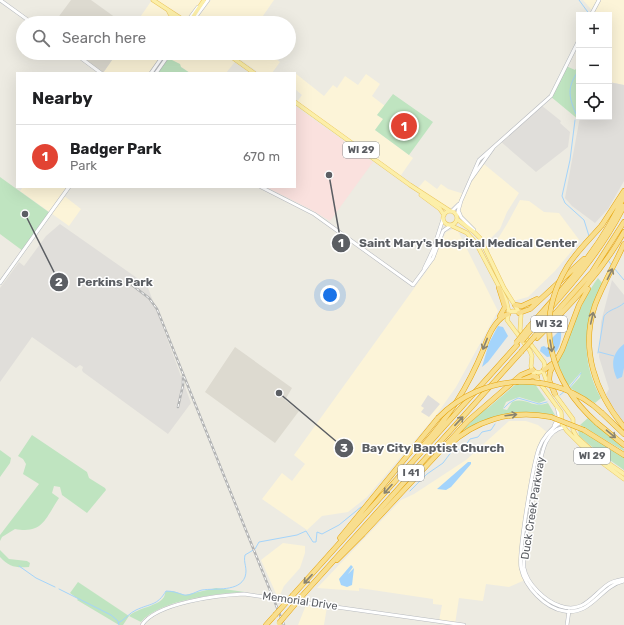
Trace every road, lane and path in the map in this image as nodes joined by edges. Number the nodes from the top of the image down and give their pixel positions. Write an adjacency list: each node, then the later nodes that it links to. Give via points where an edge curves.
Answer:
1 (0, 0): 7 (street)
2 (153, 0): 8 (main road)
3 (204, 0): 9 (main road)
4 (208, 0): 10 (street)
5 (599, 0): 6 (street)
6 (593, 12)
7 (22, 16)
8 (174, 16)
9 (192, 16)
10 (193, 16)
11 (576, 46): 26 (street, via 551,96 479,160)
12 (84, 60): 16 (street)
13 (160, 60): 17 (street)
14 (165, 60): 18 (street)
15 (236, 60): 19 (main road)
16 (101, 72)
17 (152, 72)
18 (157, 72)
19 (253, 72)
20 (296, 103): 21 (main road, WI 29)
21 (410, 185): 29 (main road, WI 29); 30 (main road, WI 29, via 440,209)
22 (69, 188): 42 (street)
23 (263, 188): 40 (street, via 314,214 414,285)
24 (624, 191): 67 (highway, WI 32, one-way to 67, bridge, via 602,225 571,261 563,275 553,298 549,326 552,355 563,382 577,404)
25 (624, 196): 36 (highway)
26 (461, 201): 27 (street); 29 (street)
27 (460, 206): 31 (street); 35 (street, via 461,217)
28 (624, 206): 36 (highway, I 41)
29 (451, 211): 30 (main road); 31 (main road, WI 29)
30 (443, 217): 33 (main road, WI 29, via 445,224); 40 (street, via 433,250)
31 (458, 218): 33 (main road); 35 (main road, WI 29)
32 (624, 222): 38 (highway, I 41)
33 (451, 226): 40 (street, via 444,231 435,255); 43 (main road, WI 29, via 462,229 472,237)
34 (624, 232): 38 (highway)
35 (480, 238): 45 (main road, WI 29)
36 (600, 242): 39 (highway); 39 (highway, I 41)
37 (624, 244): 64 (highway, one-way to 37, via 602,396 592,367 589,340 593,312)
38 (608, 254): 41 (highway, I 41)
39 (584, 264): 44 (highway); 69 (highway, I 41, bridge, via 492,373)
40 (421, 274)
41 (594, 274): 51 (highway); 74 (highway, I 41, one-way to 41, bridge)
42 (0, 283)
43 (499, 288): 46 (main road, WI 29, via 508,303); 50 (highway, via 505,307)
44 (544, 296): 45 (highway, via 526,305); 47 (highway, via 530,309)
45 (515, 304): 47 (main road, WI 29)
46 (508, 313): 47 (main road); 49 (main road); 50 (highway)
47 (519, 313): 48 (main road)
48 (521, 320): 49 (main road, via 516,325); 52 (main road, via 520,330)
49 (510, 324): 53 (main road, via 530,351)
50 (492, 329): 69 (highway, one-way to 69, via 461,397)
51 (560, 353): 54 (highway); 58 (highway, via 549,375)
52 (543, 360): 53 (main road, via 536,359); 54 (main road, via 546,366)
53 (532, 364): 55 (main road)
54 (544, 370): 55 (main road, via 538,373); 58 (main road, via 546,382)
55 (533, 371): 56 (main road); 57 (highway, via 524,373)
56 (537, 378): 57 (highway, via 529,377); 59 (main road)
57 (508, 386): 70 (highway, via 473,416)
58 (555, 394): 60 (main road)
59 (557, 408): 61 (main road, via 562,414); 65 (street, via 559,416)
60 (570, 417): 61 (main road); 62 (main road)
61 (562, 420): 63 (main road); 65 (street)
62 (573, 425): 63 (main road, via 570,428); 71 (main road, WI 29, via 575,434 581,441)
63 (564, 427): 72 (main road, WI 29, via 589,453); 76 (street, Duck Creek Parkway, via 553,432 542,452 524,559 527,578 534,587 554,604)
64 (624, 427)
65 (553, 428): 76 (street, Duck Creek Parkway, via 542,442 538,454 520,558 524,578 530,588 552,607)
66 (624, 434): 73 (highway, bridge, via 586,400 567,390 544,383 521,381 496,384 475,391 452,405 438,418 326,555)
67 (624, 445)
68 (624, 454): 70 (highway, one-way to 68, bridge, via 456,439 480,424 514,415 551,417 584,430)
69 (408, 466): 73 (highway, I 41, one-way to 73)
70 (420, 471): 74 (highway, via 341,557)
71 (624, 474)
72 (624, 479)
73 (322, 564): 79 (highway, I 41, one-way to 79, bridge)
74 (330, 564): 77 (highway, I 41, bridge)
75 (624, 580): 76 (street, via 608,588 585,609)
76 (569, 610): 81 (street)
77 (278, 624)
78 (142, 625): 80 (street, Memorial Drive, via 154,613 174,606 242,594)
79 (266, 625)
80 (464, 625)
81 (567, 625)

